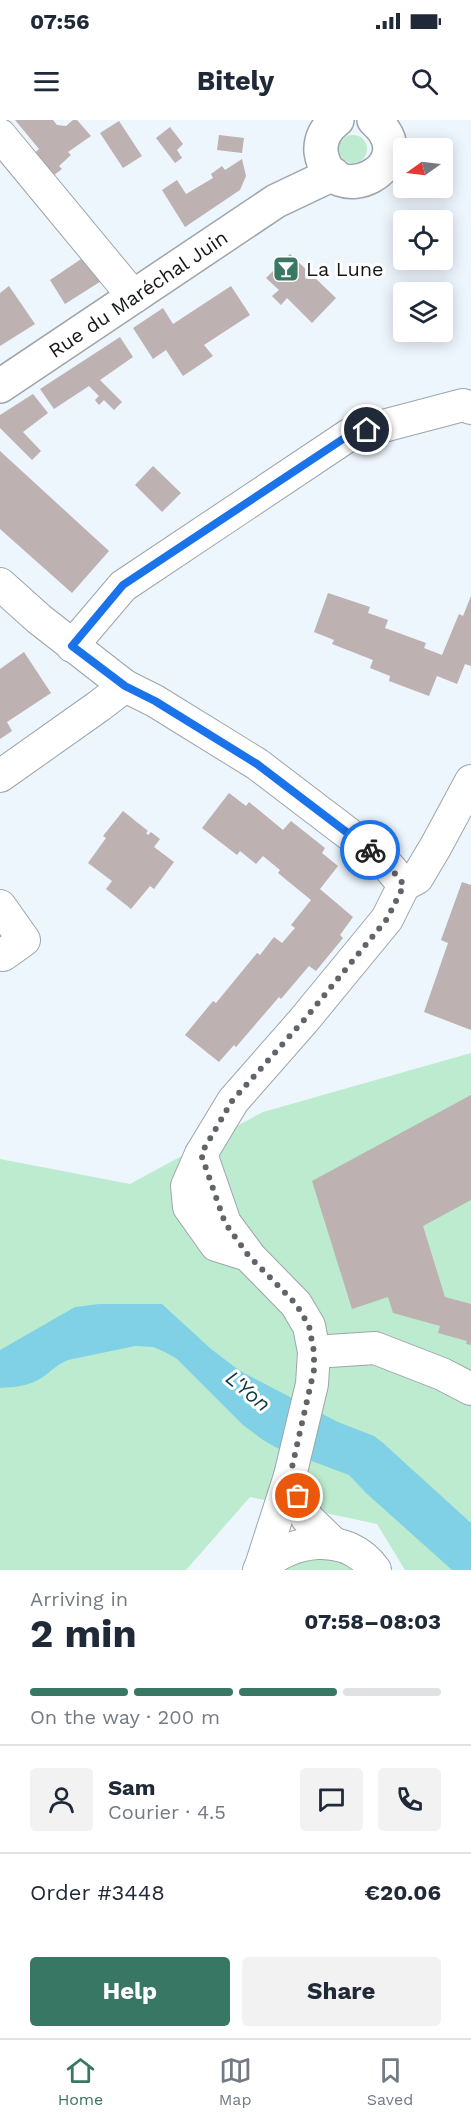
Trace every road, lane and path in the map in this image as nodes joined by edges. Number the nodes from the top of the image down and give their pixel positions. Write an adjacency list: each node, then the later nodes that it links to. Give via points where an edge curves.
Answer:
1 (335, 120): 4 (main road, via 322,138 321,148)
2 (390, 127): 4 (main road, via 386,162 372,177 362,182 342,180)
3 (0, 135): 5 (street)
4 (328, 166): 5 (main road, Rue du Maréchal Juin)
5 (134, 297): 6 (main road, Rue du Maréchal Juin)
6 (0, 386)
7 (471, 408): 9 (street, via 463,405 349,435 123,585)
8 (0, 584): 9 (street)
9 (72, 646): 10 (street)
10 (125, 686): 11 (street); 13 (street, via 257,764 384,860)
11 (0, 776)
12 (471, 781): 13 (street, via 417,878)
13 (404, 885): 16 (street, via 387,919 232,1101 187,1186 189,1207 216,1245 248,1255 296,1304 309,1326)
14 (0, 906): 15 (street, via 24,940)
15 (3, 955)
16 (314, 1352): 17 (street, via 375,1348); 18 (street, via 312,1384)
17 (471, 1389)
18 (290, 1476): 19 (street, via 307,1518); 20 (street)
19 (334, 1544): 20 (street, via 313,1542 293,1546); 21 (street, via 355,1552)
20 (260, 1569)
21 (375, 1570)

